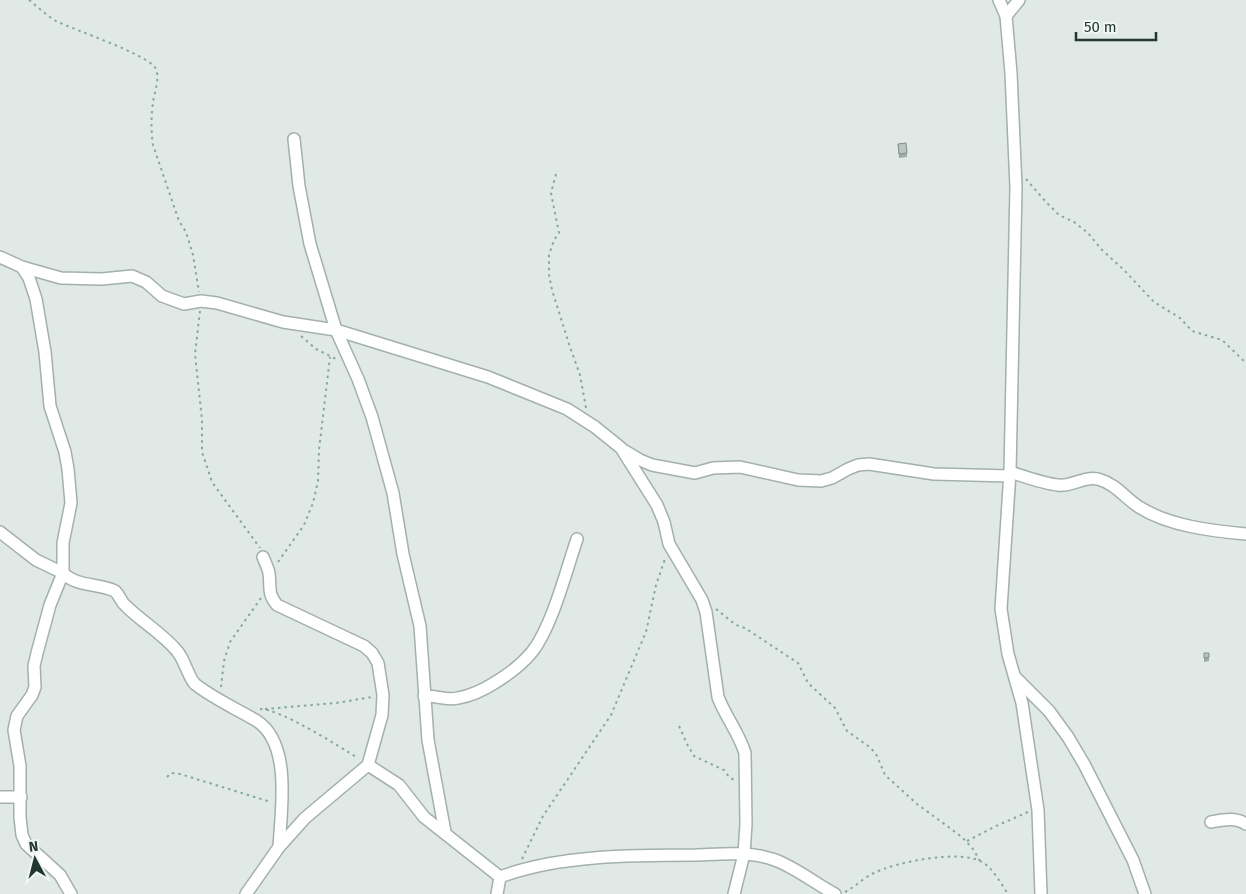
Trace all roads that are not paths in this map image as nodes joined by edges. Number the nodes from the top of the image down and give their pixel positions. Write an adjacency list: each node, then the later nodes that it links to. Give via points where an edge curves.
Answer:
1 (999, 0): 3 (street)
2 (1019, 0): 3 (street)
3 (1006, 16): 9 (street, via 1012,73 1016,187)
4 (294, 139): 7 (street, via 310,244)
5 (0, 256): 6 (street)
6 (22, 266): 7 (street, via 61,278 102,280 132,276 146,282 162,296 184,304 217,303 283,322); 14 (street, via 36,299 50,406 69,476 71,503 63,543)
7 (336, 330): 8 (street, via 517,388 567,409 595,426); 16 (street, via 372,417 393,493 420,626)
8 (621, 448): 9 (street, via 652,465 695,473 713,468 740,467 798,480 821,481 853,467 869,464 934,474); 24 (street, via 657,505 669,544 706,612 718,697 745,752)
9 (1010, 474): 11 (street, via 1057,485 1082,479 1099,480 1114,486 1140,508 1165,518 1202,529); 15 (street, via 1001,609)
10 (0, 532): 14 (street, via 36,560)
11 (1246, 534)
12 (577, 539): 16 (street, via 546,629 531,654 508,675 476,693 449,700)
13 (264, 557): 17 (street, via 269,590 277,605 364,646 378,663 383,695 382,715)
14 (62, 573): 19 (street, via 37,653 32,695 14,722); 23 (street, via 79,583 115,591 126,607 178,651 193,682 267,730 275,743 282,772)
15 (1014, 676): 31 (street, via 1022,704 1038,810); 32 (street, via 1049,711 1068,737 1133,860)
16 (424, 696): 22 (street, via 429,750)
17 (368, 765): 22 (street, via 399,785 424,817); 23 (street, via 305,818)
18 (0, 797): 19 (street)
19 (21, 797): 26 (street, via 20,817 26,844 60,875)
20 (1211, 822): 21 (street, via 1230,819)
21 (1246, 824)
22 (445, 832): 25 (street)
23 (279, 847): 27 (street)
24 (744, 854): 25 (street, via 648,855 565,861); 29 (street); 30 (street, via 772,859)
25 (500, 877): 28 (street)
26 (71, 894)
27 (246, 894)
28 (497, 894)
29 (734, 894)
30 (835, 894)
31 (1041, 894)
32 (1145, 894)

